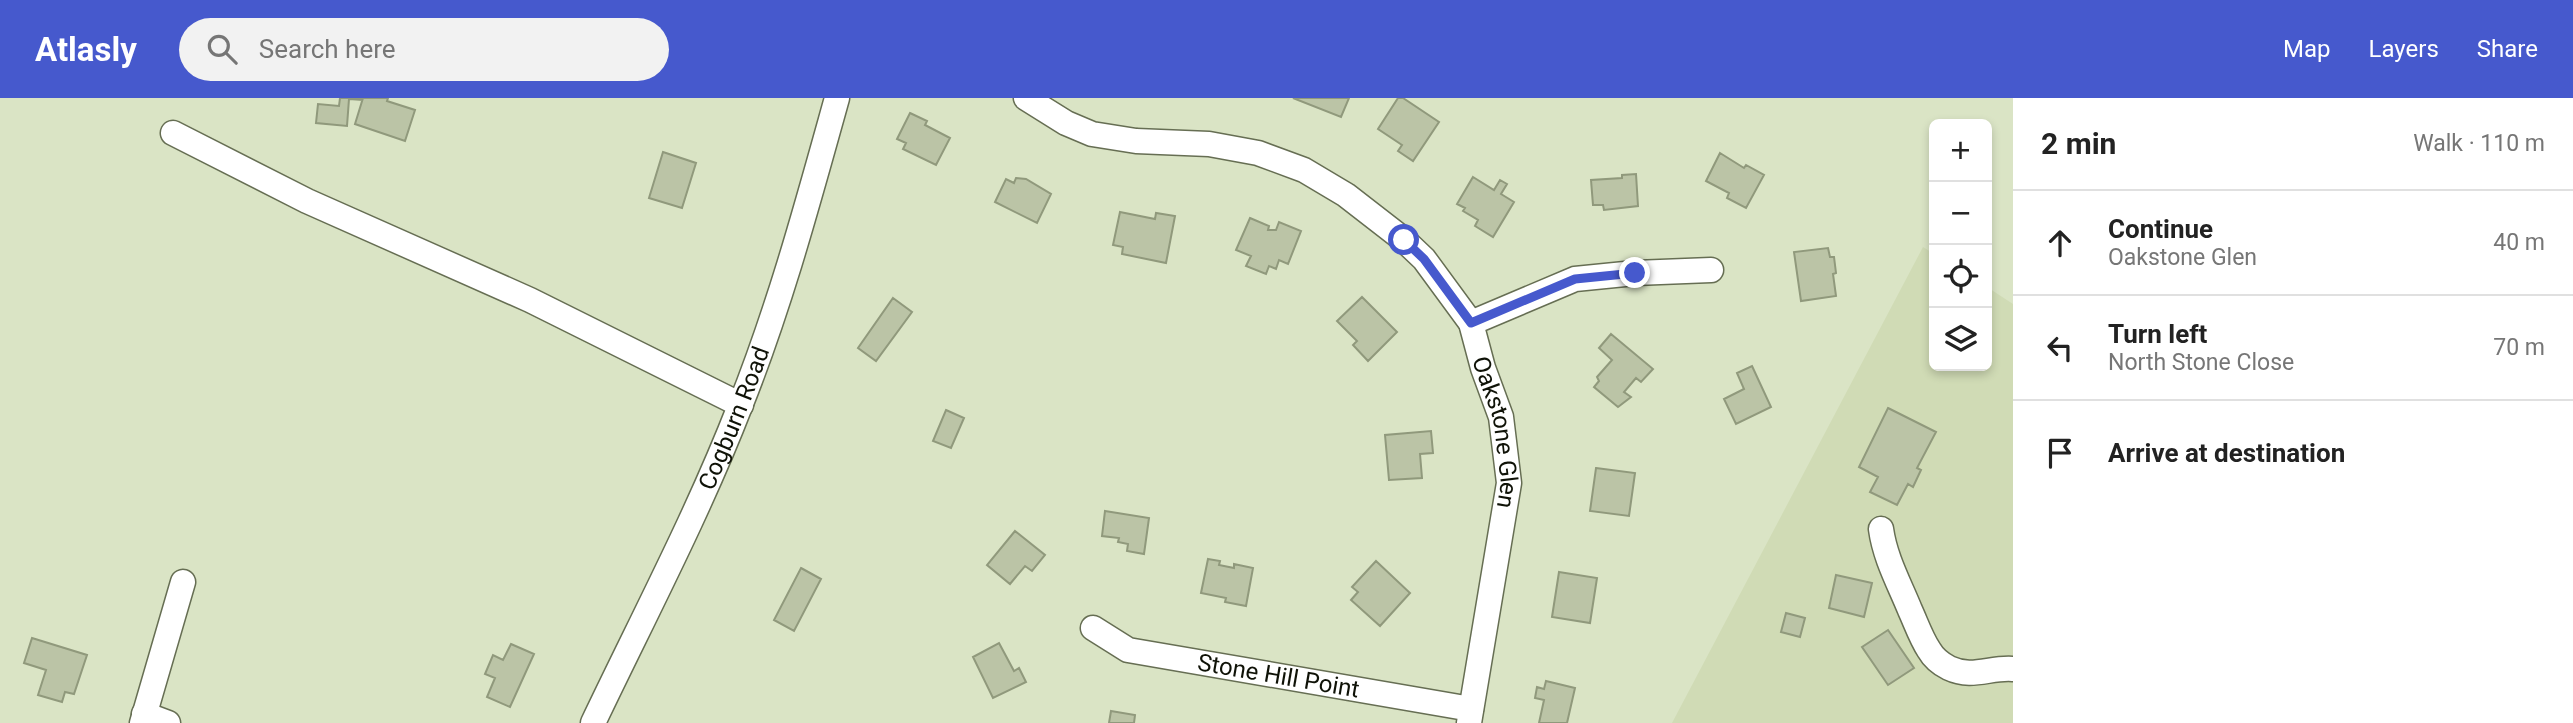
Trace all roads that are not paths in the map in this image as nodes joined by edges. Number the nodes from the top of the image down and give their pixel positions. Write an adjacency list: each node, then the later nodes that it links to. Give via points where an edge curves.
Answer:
1 (837, 98): 6 (street, Cogburn Road, via 776,308)
2 (1026, 98): 5 (street, Oakstone Glen, via 1092,134 1209,144 1258,153 1304,170 1346,195 1404,240 1424,259)
3 (173, 133): 6 (street, via 307,201 530,300)
4 (1711, 270): 5 (street, via 1575,279)
5 (1471, 323): 11 (street, Oakstone Glen, via 1501,417 1509,483)
6 (740, 405): 14 (street, Cogburn Road)
7 (1881, 529): 10 (street, via 1890,565 1937,660 1965,672)
8 (183, 582): 12 (street)
9 (1093, 628): 11 (street, Stone Hill Point, via 1128,650)
10 (2013, 668)
11 (1470, 716)
12 (143, 718): 13 (street)
13 (168, 723)
14 (593, 723)

